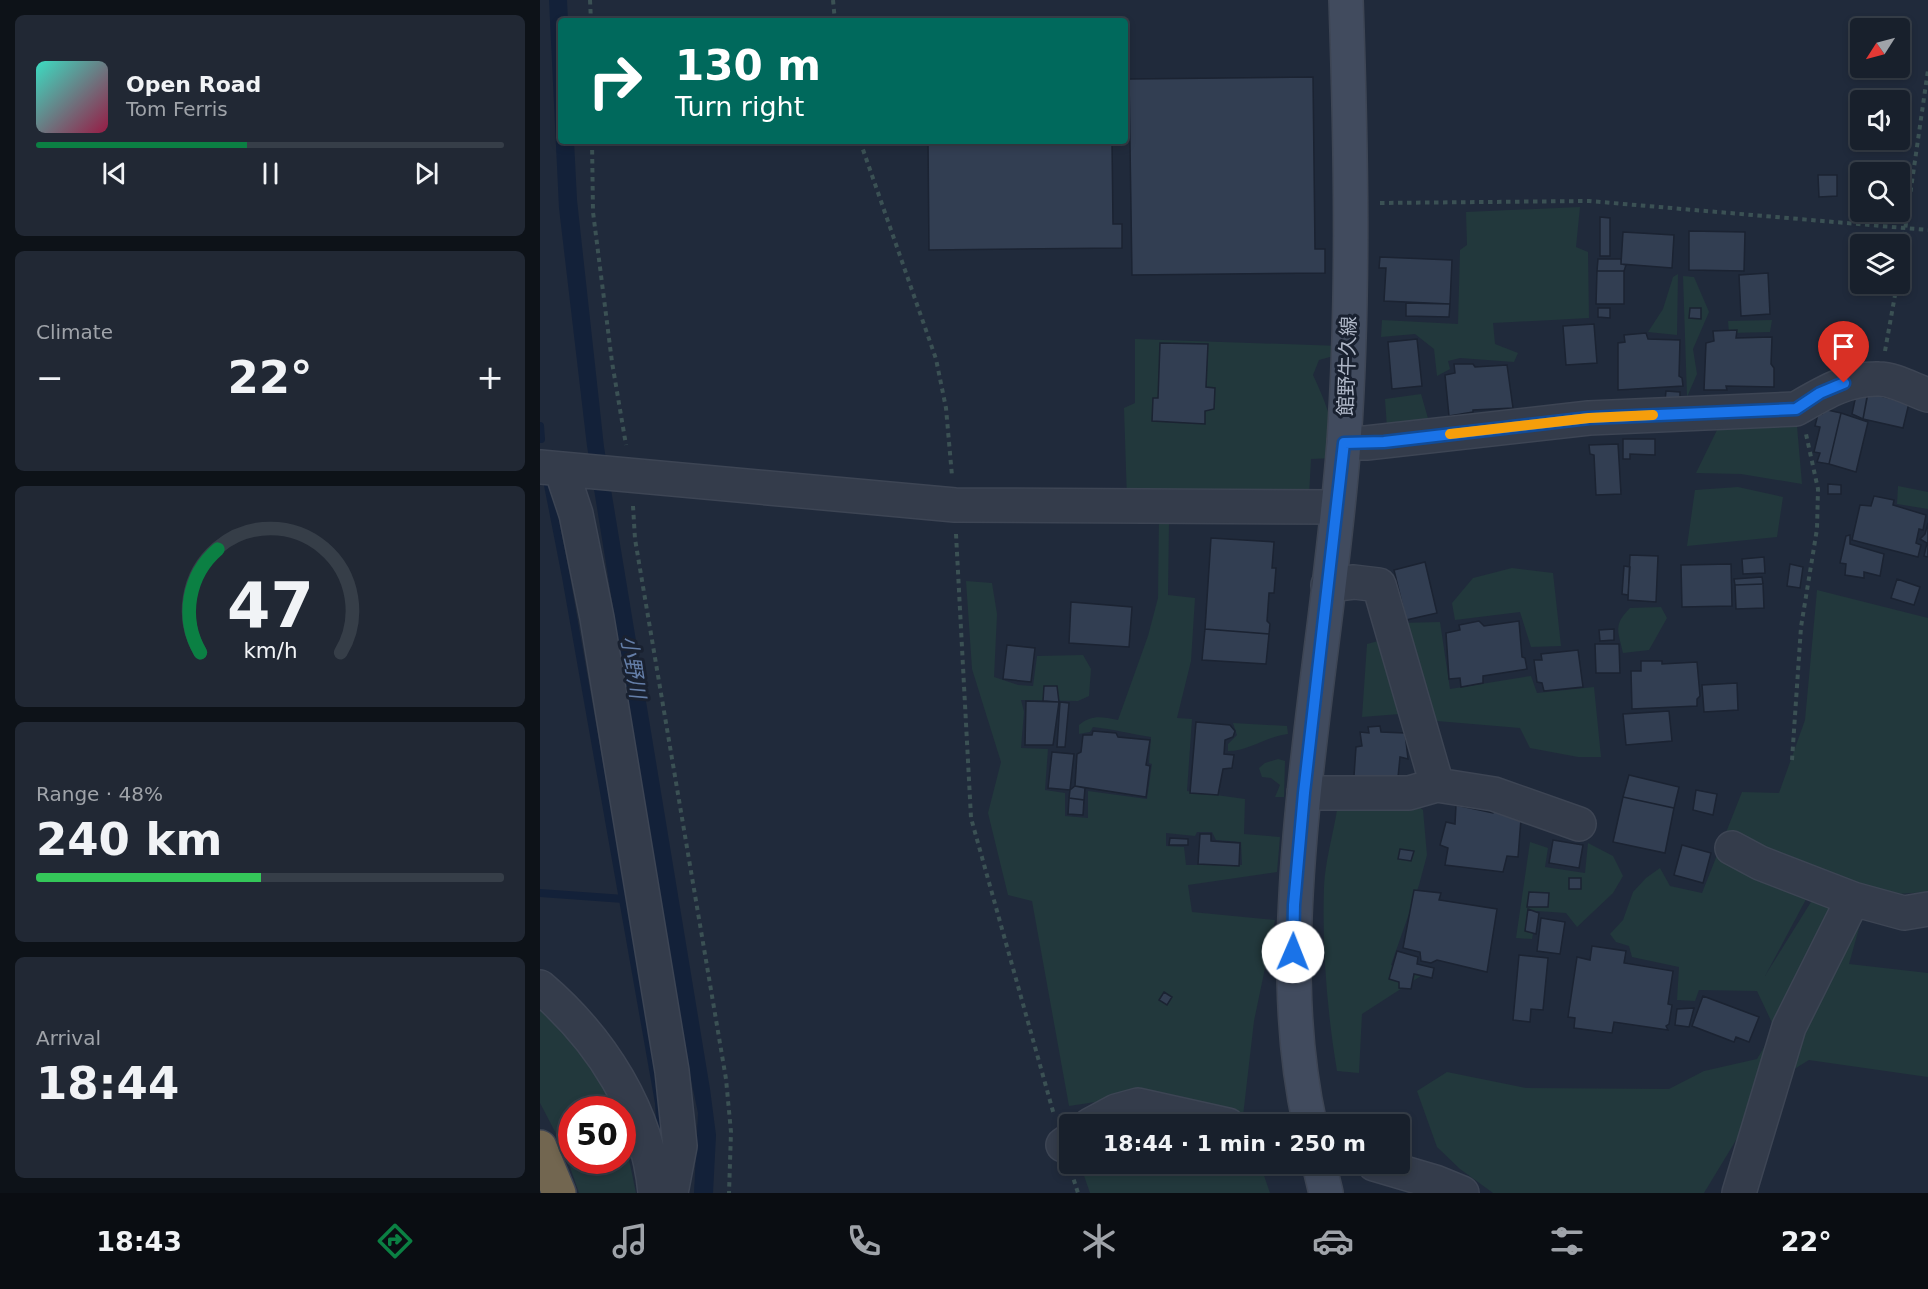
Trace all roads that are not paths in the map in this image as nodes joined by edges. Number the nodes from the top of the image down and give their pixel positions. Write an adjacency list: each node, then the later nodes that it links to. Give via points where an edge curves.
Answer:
1 (1346, 0): 3 (main road, 館野牛久線, via 1352,206)
2 (1928, 395): 3 (street, via 1880,379 1844,383 1797,408 1589,418 1384,442)
3 (1344, 443): 5 (main road, 館野牛久線)
4 (558, 468): 5 (street, via 955,505); 22 (street, via 576,514 597,618 672,1071 680,1146)
5 (1337, 507): 6 (main road, 館野牛久線)
6 (1328, 585): 7 (street, via 1380,585); 8 (main road, 館野牛久線)
7 (1437, 785): 8 (street, via 1408,793); 9 (street, via 1494,794)
8 (1304, 793): 16 (main road, 館野牛久線, via 1294,905 1293,975 1296,1038)
9 (1579, 824)
10 (1732, 848): 11 (street)
11 (1853, 900): 12 (street, via 1904,912); 25 (street, via 1789,1027)
12 (1928, 909)
13 (540, 987): 21 (street, via 557,1001 616,1074 647,1150)
14 (1112, 1114): 15 (street, via 1138,1105)
15 (1178, 1114)
16 (1308, 1114)
17 (540, 1147): 20 (highway)
18 (1321, 1174): 23 (main road)
19 (1408, 1174): 24 (street)
20 (559, 1193)
21 (655, 1193)
22 (671, 1193)
23 (1326, 1193)
24 (1462, 1193)
25 (1739, 1193)

